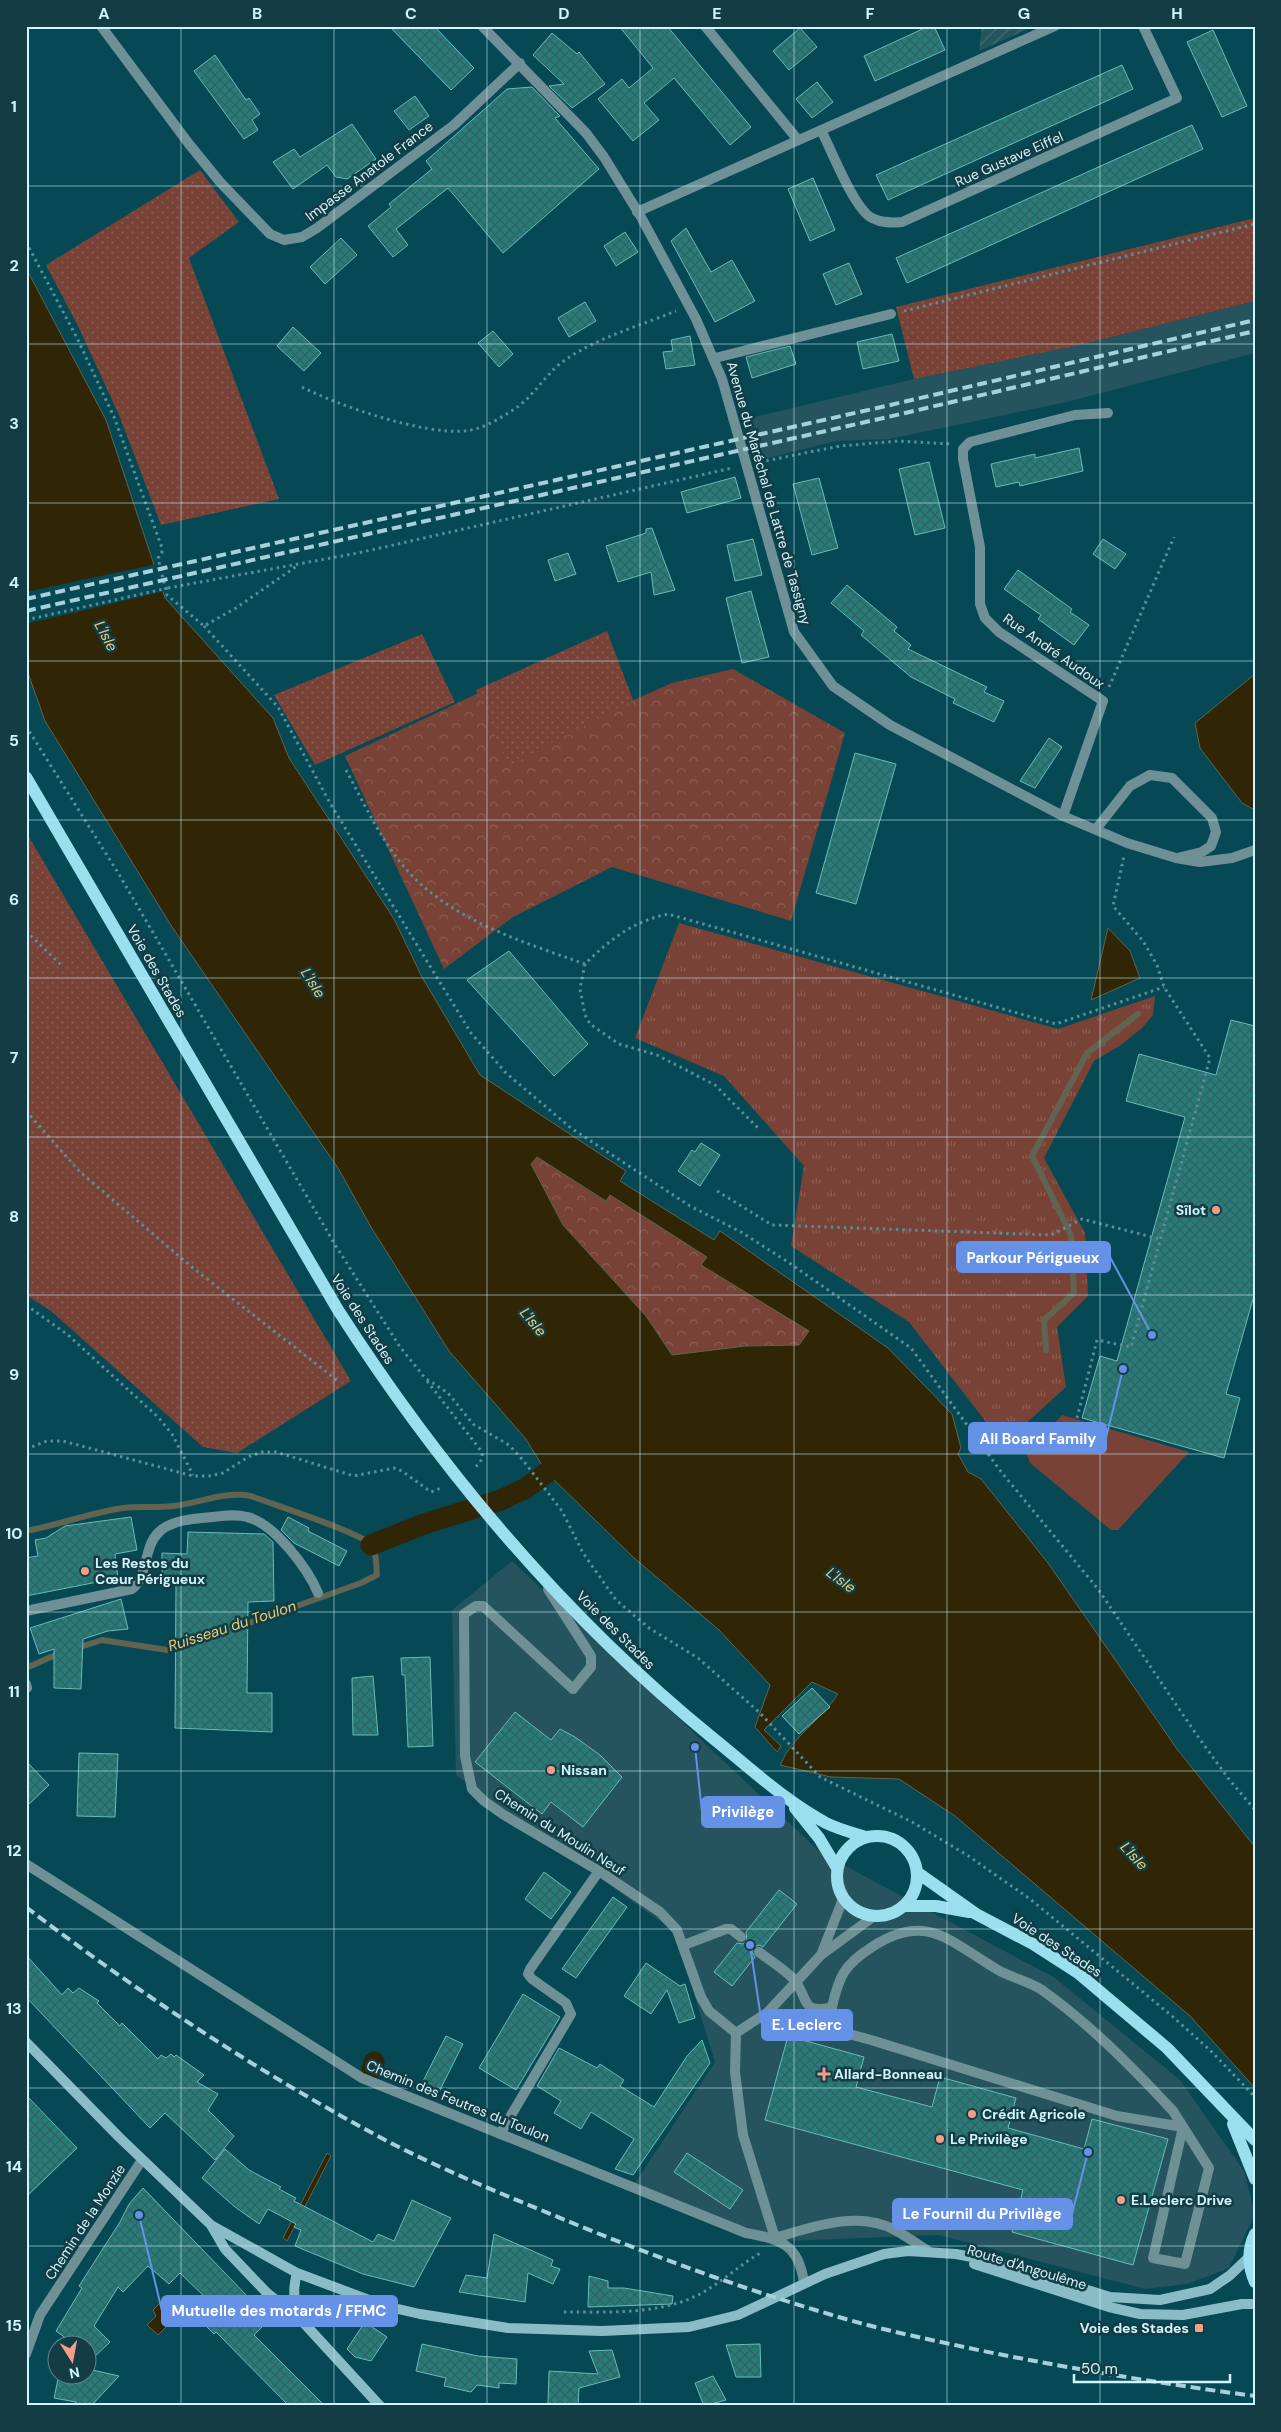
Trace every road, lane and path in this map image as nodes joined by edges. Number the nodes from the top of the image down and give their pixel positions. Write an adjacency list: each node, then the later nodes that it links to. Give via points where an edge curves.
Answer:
1 (101, 26): 6 (street, Impasse Anatole France, via 220,182 270,234 284,240 302,237 454,125)
2 (482, 26): 6 (street, Avenue du Maréchal de Lattre de Tassigny)
3 (706, 26): 8 (street)
4 (1055, 26): 7 (street)
5 (1143, 26): 7 (street, Rue Gustave Eiffel, via 1177,98 902,222 884,223 870,217 859,206)
6 (520, 63): 9 (street, Avenue du Maréchal de Lattre de Tassigny, via 590,139)
7 (821, 130): 8 (street)
8 (798, 140): 9 (street)
9 (637, 212): 12 (street, Avenue du Maréchal de Lattre de Tassigny)
10 (1255, 224): 13 (path)
11 (26, 242): 22 (path, via 114,417 162,545 158,558 166,594)
12 (689, 306): 14 (street, Avenue du Maréchal de Lattre de Tassigny); 15 (path, via 588,347 545,376 519,406 484,426 466,431 428,429 326,400)
13 (891, 314): 14 (street)
14 (715, 358): 18 (street, Avenue du Maréchal de Lattre de Tassigny)
15 (302, 387)
16 (1108, 413): 17 (street, via 1075,415 970,442)
17 (963, 449): 18 (path, via 947,444 899,441 840,446); 23 (street, Rue André Audoux, via 980,547 980,604 986,618 999,632)
18 (746, 465): 20 (path); 27 (street, Avenue du Maréchal de Lattre de Tassigny, via 794,632 833,686 890,725)
19 (1174, 536): 23 (path)
20 (299, 565): 21 (path, bridge, via 168,588); 22 (path)
21 (26, 620)
22 (204, 626): 52 (path, via 278,707 330,803 471,1032 506,1073 572,1128 690,1206 742,1232 911,1348 1002,1473 1098,1589 1194,1731)
23 (1103, 701): 27 (street, Rue André Audoux)
24 (26, 726): 41 (path, via 120,876 361,1288)
25 (346, 770): 33 (path, via 382,836 404,868 429,892 451,907 513,938)
26 (26, 777): 48 (main road, Voie des Stades, via 338,1310 395,1395 466,1489)
27 (1063, 816): 28 (street, Avenue du Maréchal de Lattre de Tassigny)
28 (1096, 829): 29 (street, Avenue du Maréchal de Lattre de Tassigny); 31 (street, via 1130,786 1150,775 1172,778 1212,818 1216,832 1211,846 1202,852)
29 (1127, 844): 31 (street, Avenue du Maréchal de Lattre de Tassigny); 35 (path, via 1113,906 1143,941 1157,965)
30 (1255, 850): 31 (street, Avenue du Maréchal de Lattre de Tassigny, via 1232,858 1200,862)
31 (1176, 858)
32 (26, 931): 34 (path)
33 (585, 964): 35 (path, via 622,931 649,918 668,914 1056,1024); 37 (path, via 580,990 590,1024 619,1044 674,1063 715,1085)
34 (61, 965)
35 (1164, 987): 39 (path, via 1210,1058)
36 (26, 1111): 42 (path, via 80,1172 193,1268)
37 (760, 1130)
38 (717, 1191): 39 (path, via 772,1225 1051,1235 1082,1219)
39 (1160, 1239): 43 (path, via 1131,1348 1096,1340)
40 (26, 1305): 46 (path, via 68,1335 158,1417 172,1434)
41 (425, 1378): 45 (path, via 482,1452 480,1463); 72 (path, via 448,1393 474,1424 509,1445 522,1459 562,1511 583,1553 616,1600 649,1628 698,1658 759,1712 820,1777 912,1822 1030,1899 1172,2016 1212,2052)
42 (338, 1381)
43 (1077, 1418)
44 (26, 1449): 46 (path, via 47,1441 62,1441)
45 (474, 1468)
46 (193, 1476): 47 (path, via 223,1473 248,1457 276,1452 354,1476 394,1468 431,1492)
47 (441, 1488)
48 (536, 1570): 51 (main road, Voie des Stades, via 620,1658 682,1714); 56 (street, Chemin du Moulin Neuf, via 591,1656 591,1667 574,1689 482,1606 464,1614 465,1756 472,1789 484,1802)
49 (318, 1594): 50 (street, via 296,1558 271,1530 248,1517 232,1515 196,1518 171,1524 160,1531 152,1540 138,1584 132,1589)
50 (26, 1611)
51 (781, 1794): 53 (main road, Voie des Stades, via 828,1824); 55 (main road, Voie des Stades, via 819,1838)
52 (1255, 1810)
53 (866, 1837): 55 (main road, via 847,1849); 57 (main road, via 883,1836 900,1842 915,1862)
54 (26, 1864): 75 (street, Chemin des Feutres du Toulon, via 362,2078)
55 (837, 1868): 58 (main road, via 836,1879)
56 (599, 1871): 63 (street, Chemin du Moulin Neuf, via 660,1912); 75 (street, via 528,1974 566,2003 571,2014)
57 (918, 1873): 59 (main road, via 915,1891); 60 (main road, Voie des Stades)
58 (843, 1899): 61 (main road, via 856,1911); 65 (street)
59 (905, 1906): 60 (main road, Voie des Stades, via 936,1906); 61 (main road, via 884,1916)
60 (976, 1914): 73 (main road, Voie des Stades, via 1033,1944 1078,1973 1167,2048)
61 (873, 1917): 65 (street)
62 (741, 1937): 63 (street, via 726,1929)
63 (684, 1945): 70 (street, Chemin du Moulin Neuf, via 701,1997 709,2011)
64 (759, 1952): 66 (street)
65 (821, 1956): 66 (street)
66 (796, 1982): 67 (street, via 802,1997 811,2007 817,2010); 68 (street)
67 (832, 2007): 69 (street); 74 (street, via 843,1970 860,1954 888,1936 907,1930 925,1930 955,1941 999,1971 1022,1979 1088,2024 1168,2105)
68 (768, 2012): 69 (street); 70 (street)
69 (830, 2030): 74 (street, via 1117,2116)
70 (736, 2033): 81 (street, via 735,2072 743,2134)
71 (26, 2042): 77 (main road)
72 (1255, 2098)
73 (1226, 2111): 76 (main road, Voie des Stades); 78 (main road, Voie des Stades)
74 (1183, 2127): 74 (street, via 1153,2258 1185,2264 1209,2168)
75 (500, 2134): 81 (street, Chemin des Feutres du Toulon, via 746,2233)
76 (1255, 2140)
77 (142, 2160): 79 (main road); 92 (street, Chemin de la Monzie, via 40,2315)
78 (1255, 2179)
79 (211, 2225): 86 (main road); 91 (main road, via 225,2249 267,2292)
80 (1255, 2234): 84 (main road)
81 (775, 2238): 83 (street, via 820,2224 865,2221 894,2229); 88 (street, via 797,2256)
82 (764, 2250): 90 (path, via 701,2293 680,2302 628,2311)
83 (928, 2251): 84 (main road, Route d'Angoulême, via 994,2261 1110,2297 1141,2301 1210,2289); 85 (main road, Route d'Angoulême, via 884,2254)
84 (1249, 2257): 87 (main road, via 1250,2272)
85 (850, 2266): 88 (main road); 89 (main road, Route d'Angoulême, via 908,2257 955,2260 1140,2314 1183,2315)
86 (297, 2273): 88 (main road, via 385,2306 420,2314 508,2328 602,2331 688,2328 714,2322 748,2311); 91 (main road, via 294,2301)
87 (1255, 2282)
88 (804, 2283)
89 (1255, 2304)
90 (562, 2312)
91 (302, 2321): 93 (main road)
92 (26, 2354)
93 (380, 2406)

